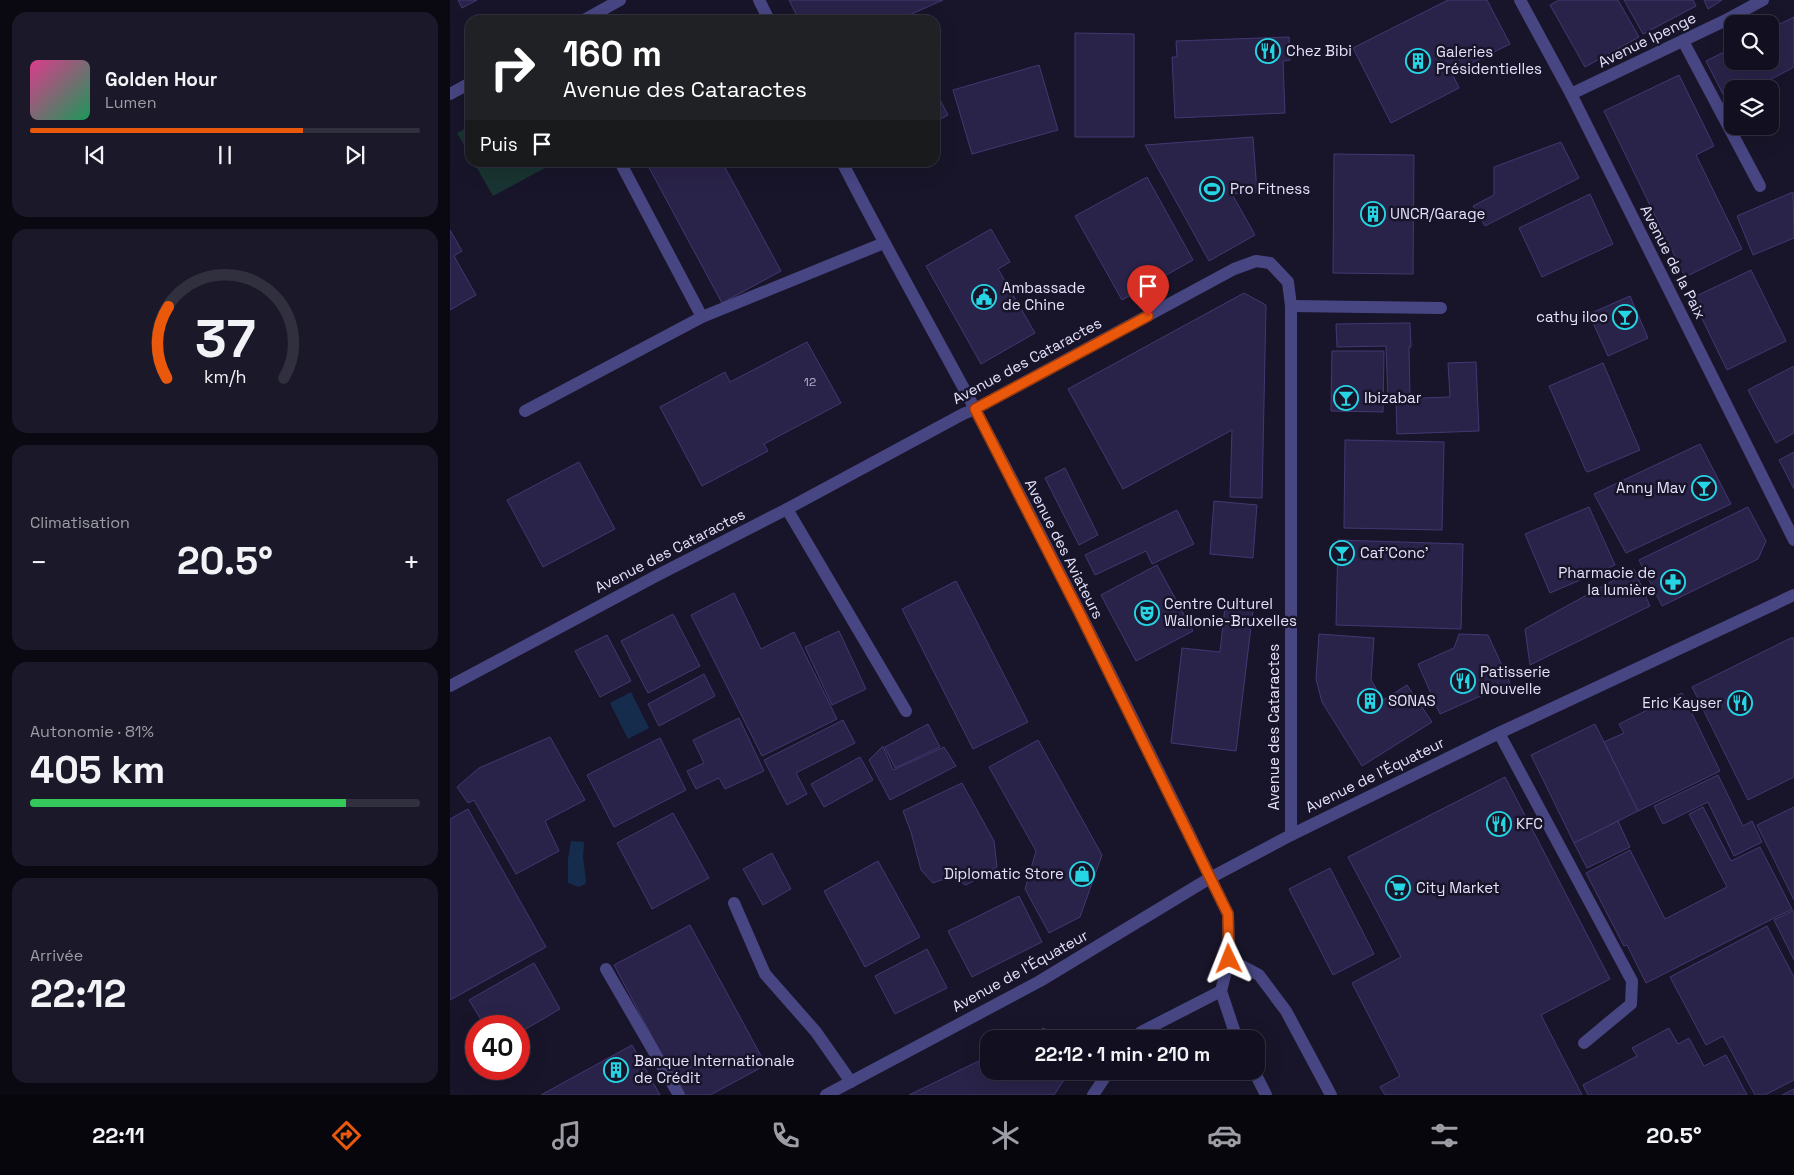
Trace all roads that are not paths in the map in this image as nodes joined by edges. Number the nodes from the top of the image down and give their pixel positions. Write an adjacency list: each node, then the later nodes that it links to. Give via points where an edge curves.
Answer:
1 (620, 0): 5 (street)
2 (759, 0): 6 (street)
3 (1520, 0): 10 (street, Avenue de la Paix)
4 (1763, 0): 7 (street, Avenue Ipenge)
5 (593, 15)
6 (766, 15)
7 (1683, 41): 10 (street, Avenue Ipenge); 13 (street)
8 (465, 86): 9 (street)
9 (450, 94)
10 (1571, 94): 21 (street, Avenue de la Paix)
11 (623, 167): 17 (street)
12 (845, 167): 14 (street, Avenue des Aviateurs)
13 (1760, 186)
14 (884, 242): 17 (street); 18 (street, Avenue des Aviateurs)
15 (1291, 306): 16 (street); 18 (street, Avenue des Cataractes, via 1288,282 1270,263 1256,261 1234,269); 26 (street, Avenue des Cataractes)
16 (1441, 308)
17 (702, 317): 19 (street)
18 (975, 409): 20 (street, Avenue des Cataractes); 27 (street, Avenue des Aviateurs)
19 (525, 411)
20 (787, 509): 23 (street, Avenue des Cataractes); 24 (street)
21 (1794, 540)
22 (1794, 595): 25 (street, Avenue de l'Équateur)
23 (450, 686)
24 (906, 711)
25 (1499, 732): 26 (street, Avenue de l'Équateur); 34 (street, via 1632,981 1631,1004)
26 (1291, 835): 27 (street, Avenue de l'Équateur)
27 (1210, 878): 29 (street, Avenue des Aviateurs, via 1228,914); 37 (street, Avenue de l'Équateur, via 1040,980)
28 (734, 903): 37 (street, via 765,974 816,1032)
29 (1229, 959): 31 (street, Avenue des Aviateurs); 42 (street, via 1259,975 1286,1011)
30 (606, 970): 38 (street)
31 (1221, 991): 32 (street); 33 (street)
32 (1145, 1030)
33 (1234, 1030)
34 (1584, 1043)
35 (1103, 1080): 40 (street)
36 (1258, 1080): 41 (street)
37 (851, 1082): 39 (street, Avenue de l'Équateur)
38 (679, 1095)
39 (826, 1095)
40 (1093, 1095)
41 (1266, 1095)
42 (1330, 1095)

